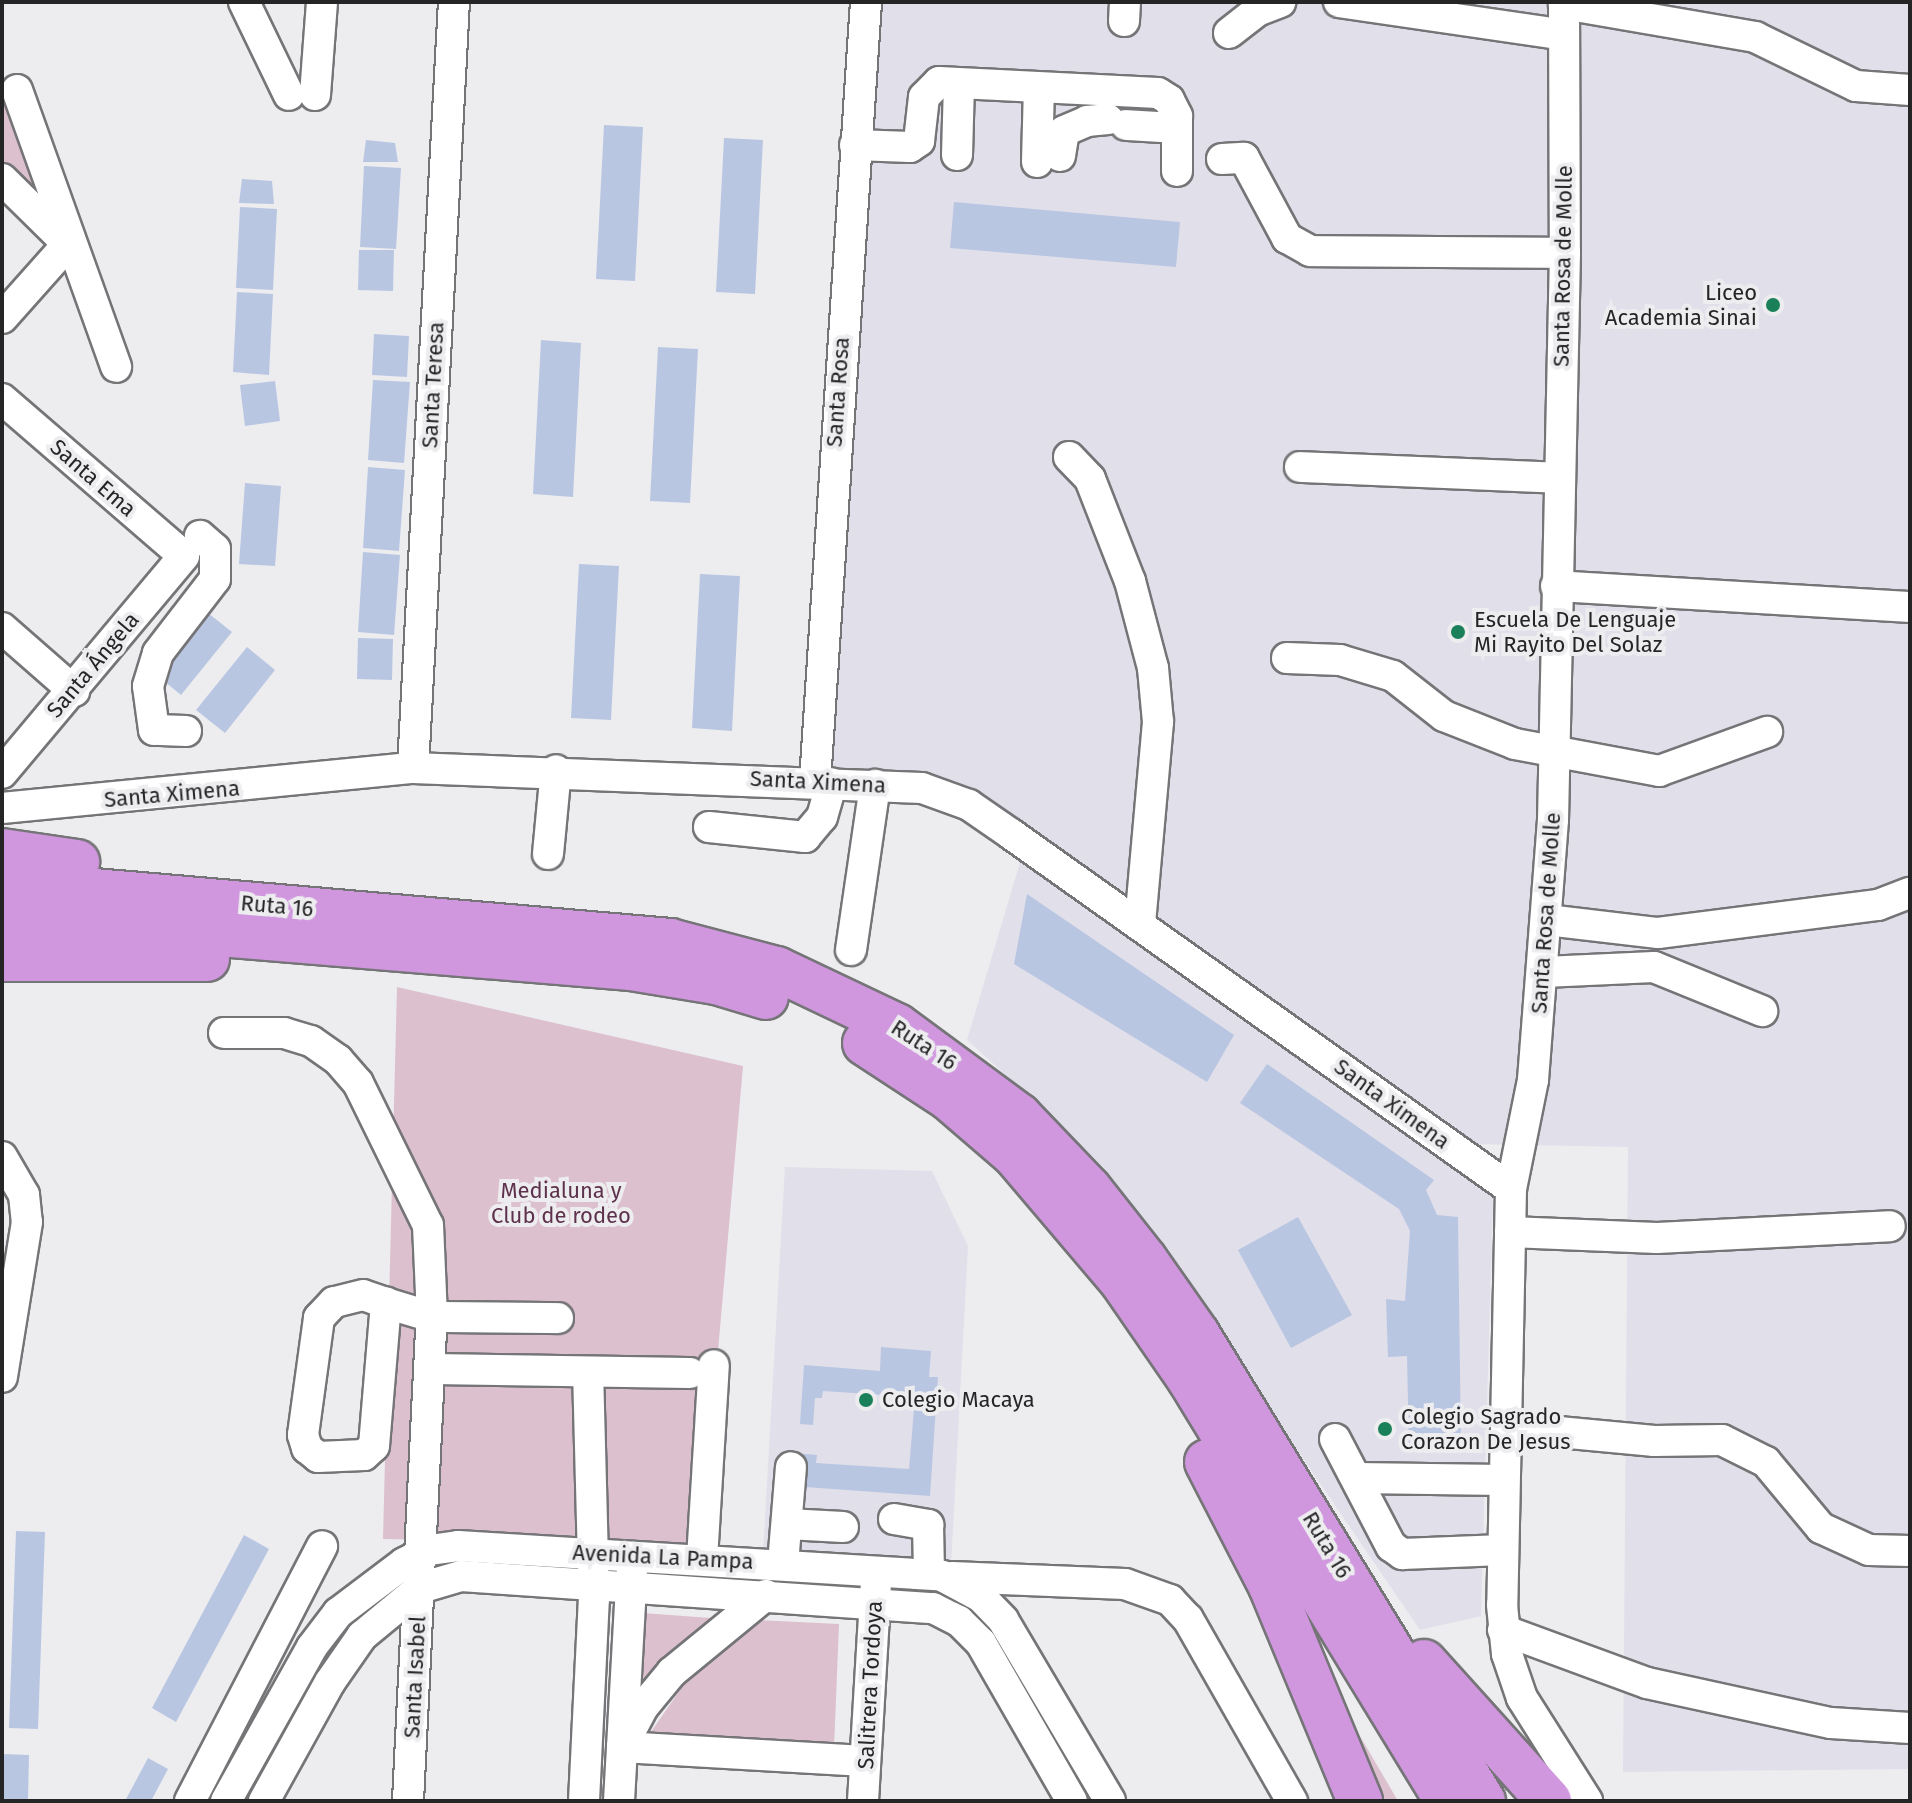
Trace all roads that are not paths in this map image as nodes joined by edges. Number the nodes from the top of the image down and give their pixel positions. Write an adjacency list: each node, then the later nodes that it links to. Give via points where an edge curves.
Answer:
1 (244, 2): 2 (street, via 302,95)
2 (322, 2)
3 (454, 2): 37 (street, Santa Teresa)
4 (866, 2): 15 (street, Santa Rosa)
5 (1280, 2): 8 (street, via 1257,11)
6 (1339, 2): 9 (street)
7 (1564, 3): 9 (street, Santa Rosa de Molle); 13 (street, via 1755,37 1856,86)
8 (1229, 33)
9 (1564, 35): 21 (street, Santa Rosa de Molle)
10 (959, 84): 11 (street); 15 (street, via 929,87 919,141 910,147); 16 (street)
11 (1039, 88): 14 (street); 14 (street, via 1048,159 1064,131 1087,121)
12 (17, 90): 20 (street)
13 (1910, 90)
14 (1113, 120): 18 (street, via 1158,93 1174,106)
15 (855, 145): 40 (street, Santa Rosa)
16 (957, 155)
17 (1222, 159): 21 (street, via 1244,158 1287,238 1310,251)
18 (1177, 171)
19 (2, 179): 20 (street)
20 (68, 244): 22 (street); 23 (street)
21 (1565, 253): 27 (street, Santa Rosa de Molle)
22 (2, 318)
23 (116, 367)
24 (2, 399): 28 (street, Santa Ema)
25 (1069, 457): 50 (street, via 1090,479 1130,581 1153,668 1158,722)
26 (1300, 467): 27 (street)
27 (1560, 478): 29 (street, Santa Rosa de Molle)
28 (192, 546): 33 (street, Santa Ángela); 34 (street, via 215,549 215,579 158,653 148,686 154,730)
29 (1556, 586): 30 (street); 36 (street, Santa Rosa de Molle)
30 (1910, 607)
31 (2, 628): 33 (street)
32 (1287, 658): 36 (street, via 1340,660 1393,676 1444,716)
33 (74, 691): 39 (street, Santa Ángela)
34 (186, 731)
35 (1767, 732): 36 (street, via 1659,771)
36 (1552, 753): 49 (street, Santa Rosa de Molle)
37 (413, 768): 38 (street, Santa Ximena); 42 (street, Santa Ximena)
38 (556, 770): 40 (street, Santa Ximena); 45 (street)
39 (2, 773)
40 (824, 782): 41 (street, Santa Ximena); 43 (street, Santa Rosa, via 822,817 805,837)
41 (875, 785): 50 (street, Santa Ximena, via 922,788 969,805); 52 (street)
42 (2, 808)
43 (709, 827)
44 (2, 851): 51 (highway)
45 (548, 854)
46 (2, 883): 51 (highway, Ruta 16)
47 (1910, 893): 49 (street, via 1878,905 1658,933)
48 (2, 916): 53 (highway, Ruta 16)
49 (1547, 920): 55 (street, Santa Rosa de Molle)
50 (1140, 924): 60 (street, Santa Ximena)
51 (586, 933): 74 (highway, Ruta 16, via 670,941 777,969 897,1026 980,1083 1055,1151 1127,1236 1197,1334)
52 (851, 950)
53 (413, 952): 54 (highway); 58 (highway, Ruta 16, via 631,968 757,994 881,1052 949,1098)
54 (2, 959)
55 (1544, 972): 56 (street, via 1654,967); 60 (street, Santa Rosa de Molle, via 1533,1080)
56 (1762, 1011)
57 (224, 1033): 64 (street, Santa Isabel, via 258,1030 311,1041 358,1083 428,1225)
58 (1015, 1155): 107 (highway, via 1131,1331 1234,1511 1305,1663); 108 (highway, Ruta 16, via 1088,1237 1157,1329)
59 (2, 1157): 68 (street, via 24,1195 27,1222)
60 (1511, 1189): 62 (street, Santa Rosa de Molle)
61 (1890, 1226): 62 (street, via 1657,1238)
62 (1510, 1232): 69 (street, Santa Rosa de Molle)
63 (386, 1303): 63 (street, via 363,1295 334,1302 319,1318 303,1435 307,1448 318,1457 364,1455 374,1446); 64 (street)
64 (432, 1317): 65 (street); 66 (street, Santa Isabel)
65 (558, 1318)
66 (432, 1369): 67 (street); 81 (street, Santa Isabel)
67 (588, 1375): 82 (street); 84 (street, via 702,1369)
68 (2, 1377)
69 (1506, 1427): 73 (street, Santa Rosa de Molle); 80 (street, via 1654,1441 1722,1440 1766,1462 1821,1528 1869,1550)
70 (1335, 1439): 72 (street)
71 (791, 1467): 76 (street)
72 (1356, 1478): 73 (street); 79 (street, via 1391,1546 1402,1554)
73 (1504, 1480): 79 (street, Santa Rosa de Molle)
74 (1293, 1488): 109 (highway, Ruta 16); 110 (highway, via 1422,1660)
75 (894, 1519): 87 (street, via 928,1525)
76 (787, 1524): 77 (street); 85 (street)
77 (843, 1527)
78 (322, 1546): 97 (street)
79 (1503, 1550): 93 (street, Santa Rosa de Molle)
80 (1910, 1551)
81 (423, 1553): 82 (street, Avenida La Pampa, via 458,1546); 90 (street, Santa Isabel); 98 (street, Avenida La Pampa, via 369,1586 326,1628)
82 (594, 1553): 83 (street, Avenida La Pampa); 88 (street)
83 (633, 1555): 84 (street, Avenida La Pampa); 89 (street)
84 (702, 1559): 85 (street, Avenida La Pampa)
85 (783, 1564): 86 (street, Avenida La Pampa)
86 (877, 1569): 87 (street, Avenida La Pampa); 92 (street, Salitrera Tordoya)
87 (936, 1575): 105 (street, Avenida La Pampa, via 969,1589 1003,1620); 106 (street, via 1125,1584 1170,1600 1188,1619)
88 (594, 1584): 89 (street, Avenida La Pampa); 90 (street, Avenida La Pampa, via 461,1576); 101 (street)
89 (631, 1586): 91 (street, Avenida La Pampa); 95 (street)
90 (420, 1588): 99 (street, Avenida La Pampa, via 379,1618 345,1658); 100 (street, Santa Isabel)
91 (766, 1595): 92 (street, Avenida La Pampa); 95 (street, via 672,1672 643,1707)
92 (875, 1601): 96 (street, Salitrera Tordoya); 104 (street, Avenida La Pampa, via 933,1608 970,1631)
93 (1503, 1630): 94 (street, via 1647,1683 1831,1723); 111 (street, Santa Rosa de Molle, via 1522,1698)
94 (1910, 1728)
95 (622, 1747): 96 (street); 102 (street)
96 (865, 1761): 103 (street, Salitrera Tordoya)
97 (190, 1801)
98 (226, 1801)
99 (264, 1801)
100 (408, 1801)
101 (584, 1801)
102 (619, 1801)
103 (863, 1801)
104 (1072, 1801)
105 (1110, 1801)
106 (1292, 1801)
107 (1360, 1801)
108 (1447, 1801)
109 (1483, 1801)
110 (1549, 1801)
111 (1587, 1801)

